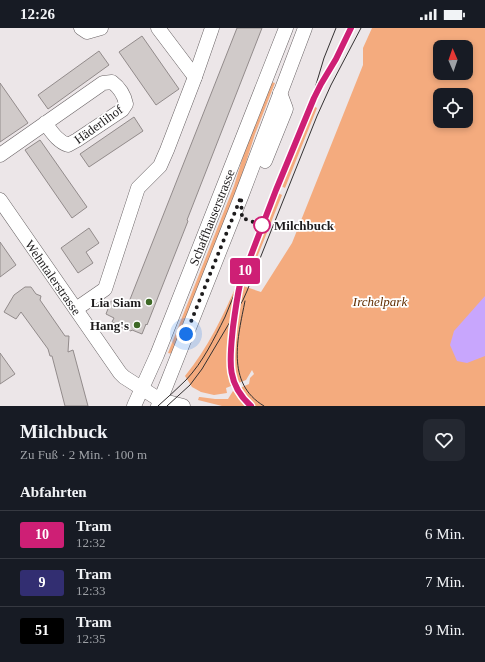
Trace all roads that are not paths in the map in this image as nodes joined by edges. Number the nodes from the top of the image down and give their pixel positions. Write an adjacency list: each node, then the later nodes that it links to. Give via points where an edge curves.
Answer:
1 (81, 28): 2 (street, via 86,32)
2 (101, 28)
3 (158, 28): 7 (street)
4 (212, 28): 7 (street)
5 (286, 28): 12 (street, Schaffhauserstrasse)
6 (305, 28): 13 (street, Schaffhauserstrasse)
7 (195, 76): 11 (street, via 160,166 138,188 105,289)
8 (45, 123): 8 (street, Häderlihof, via 103,83 112,82 125,98 126,104 122,110 68,145 56,138); 9 (street, Häderlihof)
9 (0, 155)
10 (0, 200): 11 (street, Wehntalerstrasse)
11 (76, 309): 12 (street, Wehntalerstrasse, via 120,373)
12 (142, 389): 13 (street, Wehntalerstrasse); 14 (street, Schaffhauserstrasse)
13 (159, 403): 15 (street, Wehntalerstrasse)
14 (134, 406)
15 (183, 406)

